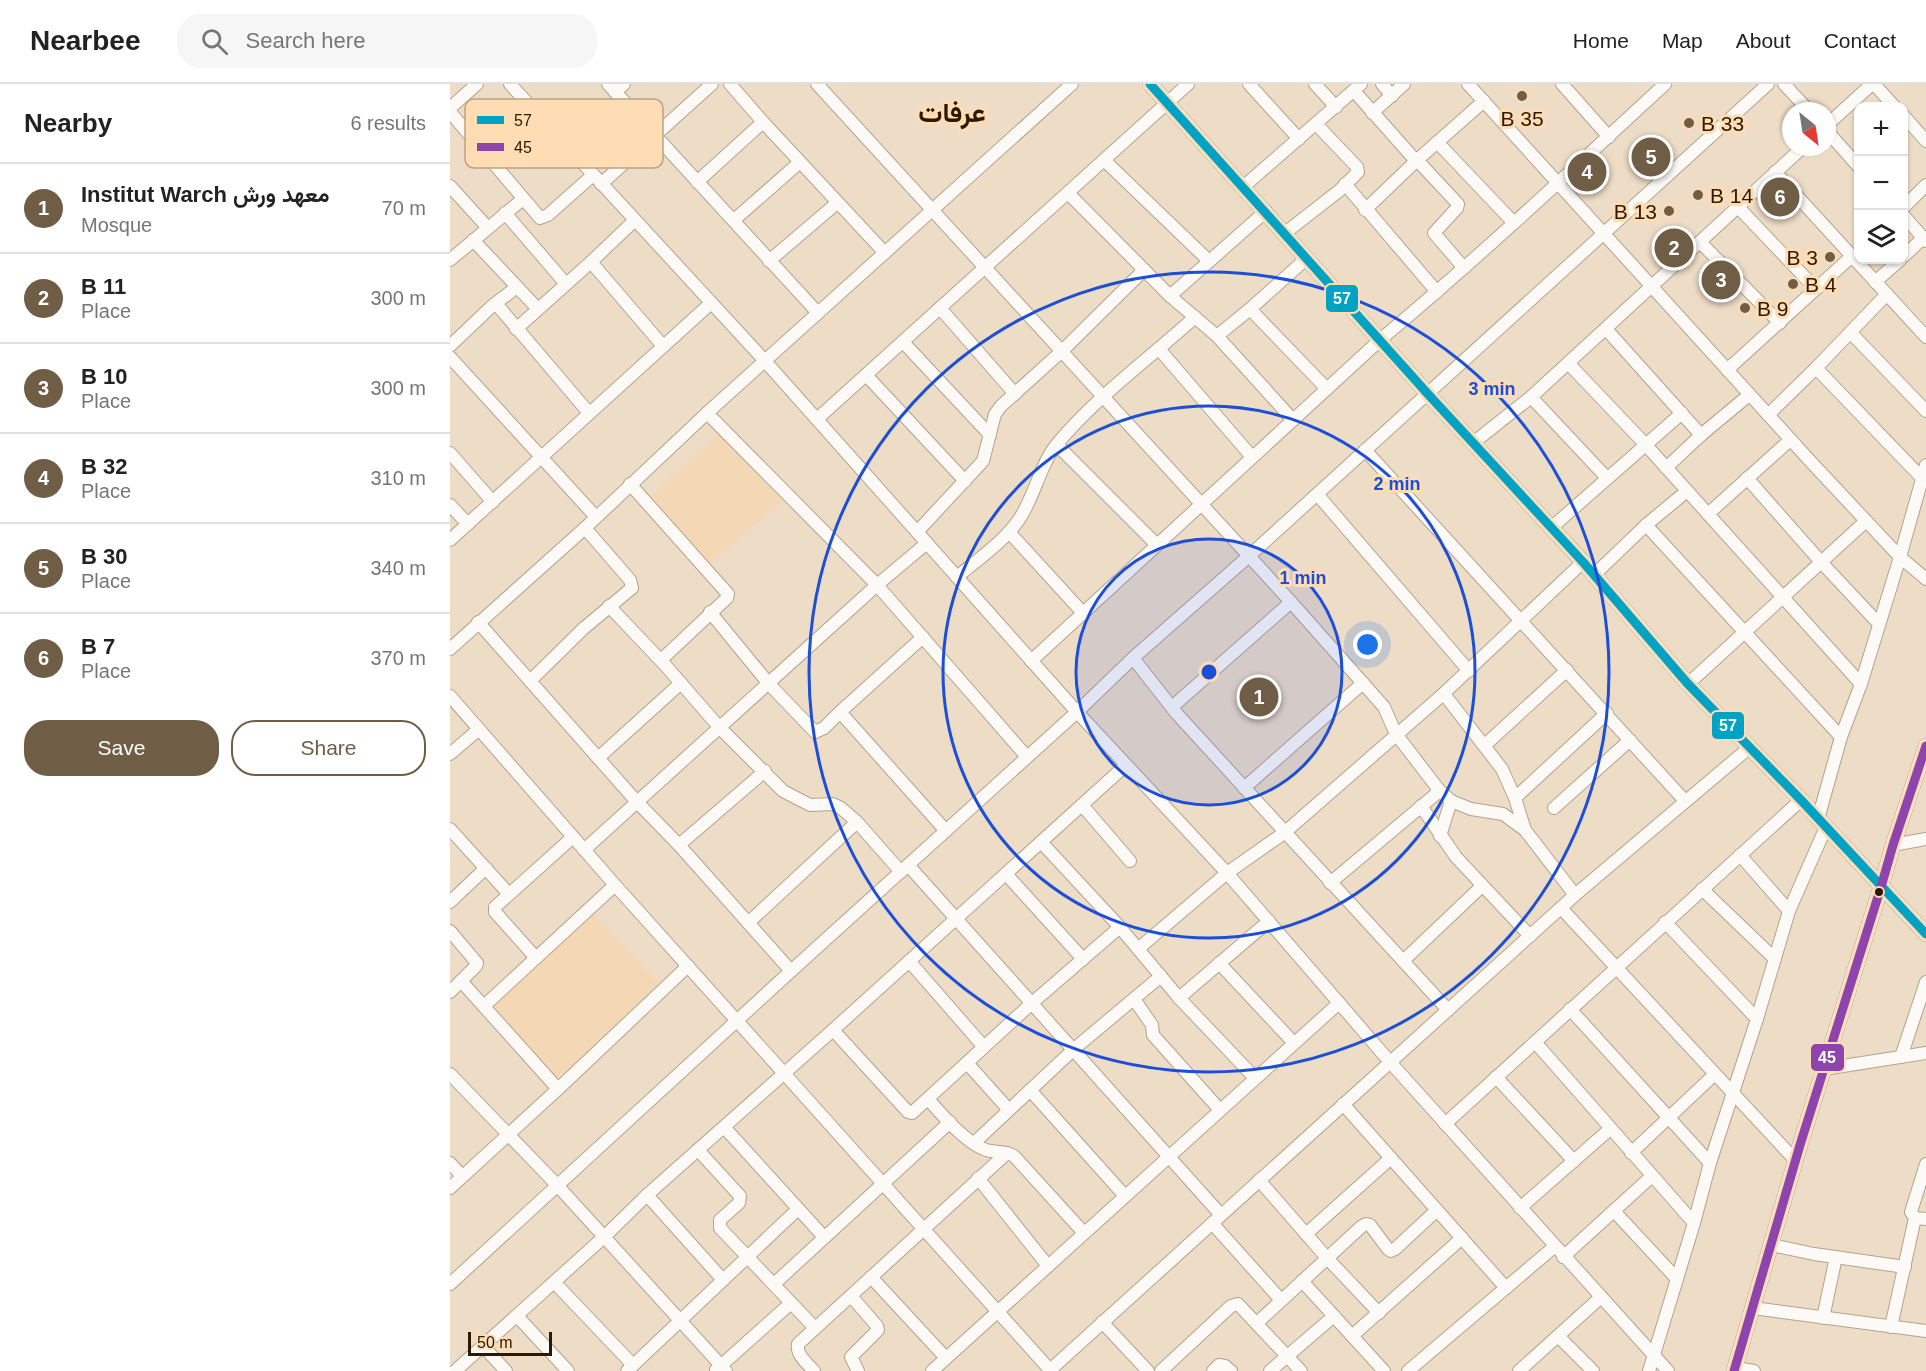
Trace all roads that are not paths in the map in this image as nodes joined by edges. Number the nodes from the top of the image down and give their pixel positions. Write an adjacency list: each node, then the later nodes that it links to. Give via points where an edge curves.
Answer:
1 (477, 84): 29 (street)
2 (510, 84): 22 (street)
3 (712, 84): 36 (street)
4 (730, 84): 34 (street)
5 (817, 84): 65 (street)
6 (1071, 84): 65 (street)
7 (1150, 84): 27 (street)
8 (1188, 84): 27 (street)
9 (1249, 84): 39 (street)
10 (1315, 84): 28 (street)
11 (1382, 84): 21 (street)
12 (1404, 84): 21 (street)
13 (1468, 84): 24 (street)
14 (1562, 84): 38 (street)
15 (1665, 84): 38 (street)
16 (1768, 84): 75 (street)
17 (1784, 84): 25 (street)
18 (1873, 84): 26 (street); 32 (street)
19 (616, 87): 23 (street)
20 (1358, 87): 28 (street); 31 (street)
21 (1392, 96): 31 (street)
22 (524, 99)
23 (626, 99)
24 (1484, 101): 42 (street); 55 (street)
25 (1801, 102)
26 (1890, 102)
27 (1167, 103): 45 (street); 59 (street)
28 (1336, 107): 35 (street)
29 (450, 108)
30 (450, 112): 37 (street)
31 (1372, 113): 46 (street)
32 (1836, 116)
33 (1908, 121): 41 (street)
34 (763, 122): 48 (street); 54 (street)
35 (1316, 124): 39 (street); 56 (street, via 1358,169)
36 (663, 127)
37 (465, 130)
38 (1609, 137): 55 (street)
39 (1299, 139): 59 (street)
40 (1836, 141): 47 (street)
41 (1926, 141)
42 (1437, 142): 46 (street); 72 (street)
43 (663, 143): 54 (street)
44 (1793, 156): 52 (street)
45 (1104, 160): 60 (street); 85 (street)
46 (1416, 160): 66 (street); 89 (street, via 1458,204 1434,233)
47 (1854, 161)
48 (800, 162): 62 (street); 70 (street)
49 (497, 168): 61 (street)
50 (587, 168): 53 (street)
51 (611, 168): 53 (street)
52 (1775, 172): 64 (street); 81 (street)
53 (597, 179): 61 (street, via 544,218 537,216); 69 (street)
54 (697, 182): 70 (street)
55 (1558, 183): 72 (street); 75 (street)
56 (1345, 184): 66 (street); 74 (street)
57 (1926, 185): 63 (street)
58 (450, 186): 73 (street)
59 (1243, 187): 67 (street)
60 (1068, 193): 88 (street); 90 (street)
61 (523, 199): 68 (street)
62 (837, 203): 79 (street); 84 (street)
63 (1908, 203)
64 (1738, 207): 78 (street); 95 (street)
65 (932, 210): 79 (street); 88 (street)
66 (1365, 210): 96 (street)
67 (1266, 211): 74 (street); 85 (street)
68 (505, 213): 73 (street); 92 (street)
69 (636, 220): 86 (street); 99 (street)
70 (734, 220): 84 (street)
71 (1908, 220): 76 (street)
72 (1514, 223): 89 (street)
73 (488, 228): 77 (street)
74 (1285, 233): 82 (street)
75 (1603, 233): 94 (street); 125 (street)
76 (1925, 239): 80 (street)
77 (473, 240): 83 (street); 93 (street)
78 (1700, 242): 94 (street); 106 (street)
79 (885, 253): 104 (street)
80 (1908, 253)
81 (1852, 256): 91 (street); 95 (street)
82 (1307, 258): 103 (street); 112 (street)
83 (450, 259)
84 (769, 261): 104 (street)
85 (1209, 261): 98 (street)
86 (591, 262): 92 (street); 115 (street)
87 (1895, 264): 91 (street)
88 (985, 268): 101 (street); 117 (street)
89 (1464, 268): 96 (street)
90 (1144, 270): 98 (street); 117 (street)
91 (1875, 282): 97 (street)
92 (566, 284): 102 (street)
93 (517, 286): 100 (street); 102 (street)
94 (1652, 287): 108 (street); 122 (street)
95 (1816, 289): 106 (street)
96 (1437, 292): 112 (street)
97 (1887, 294): 109 (street); 111 (street)
98 (1170, 296): 105 (street)
99 (711, 303): 115 (street); 119 (street)
100 (494, 305): 107 (street); 114 (street)
101 (940, 308): 113 (street); 126 (street)
102 (538, 309): 107 (street)
103 (1250, 309): 110 (street); 124 (street)
104 (818, 313): 119 (street)
105 (1195, 317): 110 (street); 116 (street)
106 (1780, 322): 122 (street)
107 (516, 328): 132 (street)
108 (1606, 329): 120 (street); 133 (street)
109 (1851, 333): 121 (street); 130 (street)
110 (1216, 336): 136 (street)
111 (1926, 337)
112 (1380, 340): 124 (street); 125 (street)
113 (903, 342): 123 (street); 137 (street)
114 (450, 346)
115 (663, 346): 132 (street)
116 (1159, 350): 128 (street); 145 (street)
117 (1062, 351): 126 (street); 128 (street)
118 (450, 357): 146 (street)
119 (765, 361): 131 (street); 135 (street)
120 (1568, 363): 129 (street); 141 (street)
121 (1816, 368): 134 (street); 151 (street)
122 (1727, 370): 127 (street)
123 (866, 375): 135 (street); 152 (street)
124 (1326, 389): 136 (street)
125 (1427, 393): 140 (street); 143 (street)
126 (1015, 394): 137 (street, via 995,414)
127 (1749, 395): 134 (street); 138 (street)
128 (1102, 396): 142 (street); 157 (street)
129 (1531, 397): 140 (street); 149 (street)
130 (1926, 411)
131 (707, 412): 153 (street); 178 (street)
132 (589, 413): 146 (street)
133 (1682, 413): 138 (street); 141 (street)
134 (1768, 415): 139 (street)
135 (817, 419): 166 (street)
136 (1293, 420): 145 (street)
137 (990, 435): 152 (street, via 983,461)
138 (1701, 435): 148 (street)
139 (1790, 440): 150 (street); 161 (street)
140 (1473, 443): 165 (street)
141 (1645, 444): 148 (street); 149 (street)
142 (1057, 445): 167 (street, via 1026,508); 170 (street)
143 (1365, 450): 155 (street); 184 (street)
144 (450, 453): 156 (street)
145 (1252, 457): 157 (street)
146 (542, 458): 156 (street); 160 (street)
147 (1926, 465): 151 (street)
148 (1666, 468): 154 (street)
149 (1606, 478): 165 (street)
150 (1747, 478): 159 (street); 174 (street)
151 (1922, 478): 172 (street)
152 (965, 480): 166 (street)
153 (630, 484): 160 (street); 182 (street, via 727,591 727,598)
154 (1687, 491): 159 (street); 163 (street)
155 (1317, 494): 171 (street); 193 (street)
156 (493, 502): 162 (street)
157 (1201, 504): 170 (street); 171 (street)
158 (450, 505): 162 (street)
159 (1708, 514): 179 (street)
160 (596, 517): 164 (street)
161 (1866, 521): 172 (street); 174 (street)
162 (468, 524): 168 (street)
163 (1646, 525): 175 (street); 187 (street)
164 (585, 528): 181 (street, via 633,584 630,592); 185 (street)
165 (1551, 528): 173 (street)
166 (917, 532): 169 (street)
167 (1009, 532): 176 (street); 183 (street)
168 (450, 540)
169 (927, 543): 176 (street); 178 (street)
170 (1157, 545): 183 (street)
171 (1249, 556): 180 (street); 190 (street)
172 (1900, 557): 177 (street); 186 (street)
173 (1583, 562): 175 (street); 184 (street)
174 (1821, 562): 179 (street); 186 (street)
175 (1594, 575): 199 (street)
176 (957, 577): 192 (street)
177 (1926, 579)
178 (877, 585): 188 (street); 198 (street)
179 (1782, 598): 187 (street); 200 (street)
180 (1292, 602): 197 (street); 203 (street)
181 (609, 606): 191 (street); 195 (street)
182 (710, 612): 191 (street); 198 (street)
183 (1083, 613): 192 (street)
184 (1522, 621): 193 (street); 194 (street)
185 (478, 622): 189 (street); 195 (street)
186 (1879, 624): 200 (street)
187 (1745, 632): 199 (street); 210 (street)
188 (923, 637): 204 (street); 216 (street)
189 (450, 649)
190 (1133, 658): 203 (street); 205 (street)
191 (661, 660): 196 (street)
192 (1031, 661): 205 (street)
193 (1469, 670): 201 (street)
194 (1567, 670): 206 (street); 212 (street)
195 (530, 681): 217 (street)
196 (681, 683): 207 (street); 217 (street)
197 (1363, 683): 209 (street, via 1384,707); 220 (street)
198 (769, 684): 204 (street, via 815,732); 207 (street)
199 (1688, 684): 213 (street)
200 (1861, 684): 210 (street)
201 (1444, 694): 209 (street); 212 (street)
202 (450, 696): 208 (street)
203 (1172, 707): 220 (street)
204 (840, 712): 234 (street)
205 (1077, 712): 216 (street); 218 (street)
206 (1606, 713): 211 (street); 222 (street)
207 (720, 728): 219 (street); 226 (street)
208 (478, 730): 214 (street); 237 (street)
209 (1396, 734): 221 (street); 235 (street)
210 (1842, 737): 231 (street)
211 (1630, 740): 225 (street); 229 (street)
212 (1485, 745): 222 (street)
213 (1750, 747): 223 (street); 225 (street)
214 (450, 754)
215 (1925, 754): 241 (street)
216 (1027, 757): 234 (street)
217 (598, 758): 226 (street)
218 (1126, 765): 227 (street); 247 (street)
219 (765, 771): 230 (street, via 783,791 801,802 833,804); 240 (street)
220 (1245, 788): 235 (street)
221 (1438, 790): 224 (street); 228 (street)
222 (1515, 798): 233 (street)
223 (1801, 800): 231 (street); 243 (street)
224 (1451, 801): 233 (street, via 1470,809 1503,814); 236 (street)
225 (1686, 801): 255 (street)
226 (637, 802): 240 (street); 242 (street)
227 (1082, 805): 239 (street); 244 (street)
228 (1421, 806): 236 (street); 249 (street)
229 (1554, 808)
230 (857, 822): 246 (street); 262 (street)
231 (1822, 823): 252 (street); 258 (street)
232 (450, 829): 245 (street)
233 (1525, 830): 255 (street)
234 (946, 831): 246 (street)
235 (1284, 833): 247 (street); 249 (street)
236 (1440, 836): 251 (street)
237 (573, 837): 242 (street); 254 (street)
238 (1926, 839): 241 (street)
239 (1041, 842): 248 (street); 263 (street)
240 (679, 845): 262 (street)
241 (1893, 845): 252 (street)
242 (584, 850): 250 (street)
243 (1740, 855): 253 (street); 258 (street)
244 (1130, 861)
245 (486, 868): 254 (street); 256 (street)
246 (904, 869): 259 (street); 276 (street)
247 (1227, 873): 260 (street); 267 (street)
248 (1006, 874): 259 (street); 269 (street)
249 (1330, 883): 272 (street)
250 (615, 885): 268 (street); 274 (street)
251 (1482, 886): 266 (street); 272 (street)
252 (1881, 887): 265 (street); 299 (street)
253 (1702, 888): 261 (street); 270 (street)
254 (509, 894): 268 (street, via 494,910)
255 (1575, 895): 257 (street)
256 (450, 902)
257 (1561, 908): 266 (street); 275 (street)
258 (1789, 911): 270 (street)
259 (956, 919): 271 (street); 284 (street)
260 (1269, 921): 273 (street); 283 (street)
261 (1665, 922): 275 (street); 288 (street)
262 (748, 923): 276 (street)
263 (1120, 927): 267 (street); 269 (street)
264 (450, 931): 278 (street, via 477,963)
265 (1926, 934)
266 (1530, 936): 287 (street)
267 (1138, 949): 277 (street)
268 (536, 958): 285 (street)
269 (1083, 959): 284 (street)
270 (1775, 959): 288 (street)
271 (909, 961): 290 (street); 293 (street)
272 (1403, 962): 287 (street)
273 (1219, 963): 281 (street); 292 (street)
274 (688, 966): 289 (street); 305 (street)
275 (1616, 967): 286 (street); 302 (street)
276 (791, 971): 289 (street)
277 (1161, 976): 281 (street); 282 (street)
278 (461, 981): 280 (street); 285 (street)
279 (1926, 982): 296 (street)
280 (450, 992)
281 (1179, 998): 304 (street)
282 (1134, 999): 294 (street); 311 (street, via 1152,1025 1154,1035)
283 (1339, 1002): 292 (street); 297 (street)
284 (1032, 1003): 293 (street); 294 (street)
285 (484, 1006): 305 (street)
286 (1570, 1009): 291 (street); 312 (street)
287 (1448, 1010): 297 (street)
288 (1757, 1019): 307 (street)
289 (736, 1021): 300 (street); 334 (street)
290 (833, 1030): 300 (street); 308 (street, via 908,1112 915,1112)
291 (1535, 1042): 303 (street); 316 (street)
292 (1294, 1043): 304 (street)
293 (984, 1047): 298 (street)
294 (1074, 1049): 306 (street); 322 (street)
295 (1926, 1053): 296 (street)
296 (1901, 1057): 299 (street)
297 (1390, 1062): 309 (street); 314 (street)
298 (967, 1063): 308 (street); 310 (street)
299 (1824, 1069): 325 (street)
300 (783, 1073): 315 (street); 333 (street)
301 (450, 1074): 317 (street)
302 (1714, 1074): 307 (street); 312 (street)
303 (1496, 1077): 314 (street); 324 (street)
304 (1255, 1078): 311 (street)
305 (558, 1089): 317 (street)
306 (1030, 1090): 310 (street); 337 (street)
307 (1733, 1094): 325 (street); 327 (street)
308 (928, 1099): 313 (street)
309 (1343, 1104): 323 (street); 332 (street)
310 (1009, 1110): 318 (street)
311 (1220, 1110): 322 (street)
312 (1669, 1118): 321 (street); 327 (street)
313 (950, 1122): 318 (street); 333 (street)
314 (1445, 1124): 338 (street)
315 (724, 1127): 319 (street); 339 (street)
316 (1610, 1129): 321 (street); 324 (street)
317 (508, 1135): 329 (street); 334 (street)
318 (974, 1143): 320 (street, via 986,1150)
319 (698, 1150): 336 (street); 355 (street, via 740,1196 739,1203 720,1220 720,1228)
320 (1007, 1153): 331 (street); 346 (street)
321 (1631, 1153): 330 (street)
322 (1169, 1156): 337 (street); 343 (street)
323 (1391, 1158): 340 (street); 347 (street)
324 (1574, 1161): 338 (street)
325 (1796, 1161): 351 (street)
326 (450, 1163): 329 (street)
327 (1710, 1163): 344 (street)
328 (1926, 1164): 342 (street, via 1911,1212)
329 (462, 1176): 335 (street)
330 (1652, 1176): 341 (street); 344 (street)
331 (978, 1178): 345 (street); 357 (street)
332 (1259, 1180): 343 (street); 347 (street)
333 (882, 1183): 345 (street); 348 (street)
334 (557, 1185): 349 (street); 364 (street)
335 (450, 1188)
336 (647, 1196): 349 (street); 361 (street)
337 (1125, 1196): 346 (street)
338 (1520, 1208): 352 (street)
339 (798, 1209): 348 (street); 355 (street)
340 (1437, 1210): 350 (street); 356 (street, via 1391,1251 1366,1224)
341 (1614, 1211): 353 (street); 360 (street)
342 (1921, 1218): 358 (street)
343 (1216, 1219): 369 (street); 378 (street)
344 (1694, 1223): 360 (street)
345 (922, 1230): 359 (street); 372 (street)
346 (1084, 1233): 357 (street)
347 (1306, 1234): 356 (street)
348 (824, 1236): 365 (street)
349 (604, 1237): 363 (street); 377 (street)
350 (1462, 1238): 366 (street); 373 (street)
351 (1771, 1245): 354 (street); 371 (street)
352 (1554, 1247): 353 (street); 366 (street)
353 (1563, 1257): 368 (street)
354 (1836, 1257): 358 (street); 376 (street)
355 (747, 1258): 361 (street); 365 (street)
356 (1327, 1258): 362 (street); 373 (street)
357 (1048, 1266): 372 (street)
358 (1905, 1267): 380 (street)
359 (871, 1277): 367 (street); 388 (street)
360 (1677, 1279): 386 (street)
361 (723, 1280): 377 (street)
362 (1302, 1281): 369 (street); 375 (street)
363 (554, 1282): 374 (street); 389 (street)
364 (450, 1284)
365 (774, 1284): 370 (street)
366 (1506, 1288): 406 (street)
367 (851, 1296): 381 (street); 396 (street, via 878,1330 851,1356)
368 (1601, 1297): 384 (street); 386 (street)
369 (1281, 1300): 379 (street)
370 (791, 1303): 381 (street); 390 (street)
371 (1753, 1308): 376 (street); 391 (street)
372 (998, 1312): 388 (street); 398 (street)
373 (1378, 1313): 383 (street)
374 (517, 1316): 385 (street); 394 (street)
375 (1334, 1316): 383 (street); 387 (street)
376 (1823, 1318): 380 (street)
377 (681, 1321): 389 (street); 390 (street)
378 (1102, 1322): 398 (street); 399 (street)
379 (1257, 1323): 387 (street); 400 (street, via 1242,1306 1234,1304)
380 (1891, 1327): 382 (street)
381 (815, 1328): 395 (street, via 797,1347)
382 (1926, 1331)
383 (1352, 1336): 405 (street)
384 (1558, 1336): 407 (street); 408 (street)
385 (483, 1346): 392 (street); 393 (street)
386 (1654, 1356): 409 (street); 410 (street)
387 (1288, 1357): 403 (street); 404 (street)
388 (946, 1358): 397 (street)
389 (630, 1368)
390 (721, 1369)
391 (1735, 1370): 411 (street)
392 (455, 1371)
393 (506, 1371)
394 (568, 1371)
395 (814, 1371)
396 (858, 1371)
397 (932, 1371)
398 (1050, 1371)
399 (1148, 1371)
400 (1161, 1371)
401 (1213, 1371): 402 (street, via 1220,1365)
402 (1231, 1371)
403 (1270, 1371)
404 (1301, 1371)
405 (1384, 1371)
406 (1408, 1371)
407 (1519, 1371)
408 (1593, 1371)
409 (1649, 1371)
410 (1668, 1371)
411 (1754, 1371)

